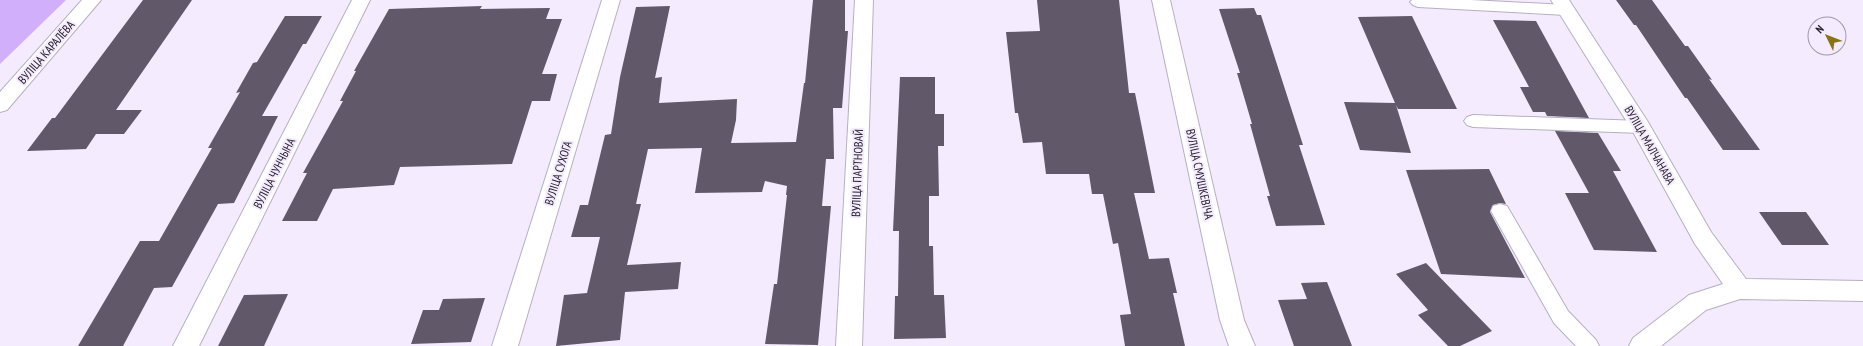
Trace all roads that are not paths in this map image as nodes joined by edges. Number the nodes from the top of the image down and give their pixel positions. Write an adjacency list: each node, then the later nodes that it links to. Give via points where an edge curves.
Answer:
1 (92, 0): 8 (street, ВУЛІЦА КАРАЛЁВА)
2 (361, 0): 14 (street, ВУЛІЦА ЧУНЧЫНА)
3 (611, 0): 15 (street, ВУЛІЦА СУХОГА)
4 (864, 0): 16 (street, ВУЛІЦА ПАРТНОВАЙ)
5 (1161, 0): 17 (street, ВУЛІЦА СМУШКЕВІЧА, via 1232,320)
6 (1418, 2): 7 (lane)
7 (1563, 5): 10 (street, ВУЛІЦА МАЛЧАНАВА)
8 (0, 105)
9 (1473, 121): 10 (lane)
10 (1640, 127): 12 (street, ВУЛІЦА МАЛЧАНАВА, via 1703,238)
11 (1500, 211): 18 (lane, via 1561,317)
12 (1740, 289): 13 (street); 19 (street, via 1698,302)
13 (1863, 291)
14 (186, 346)
15 (505, 346)
16 (849, 346)
17 (1242, 346)
18 (1589, 346)
19 (1642, 346)

